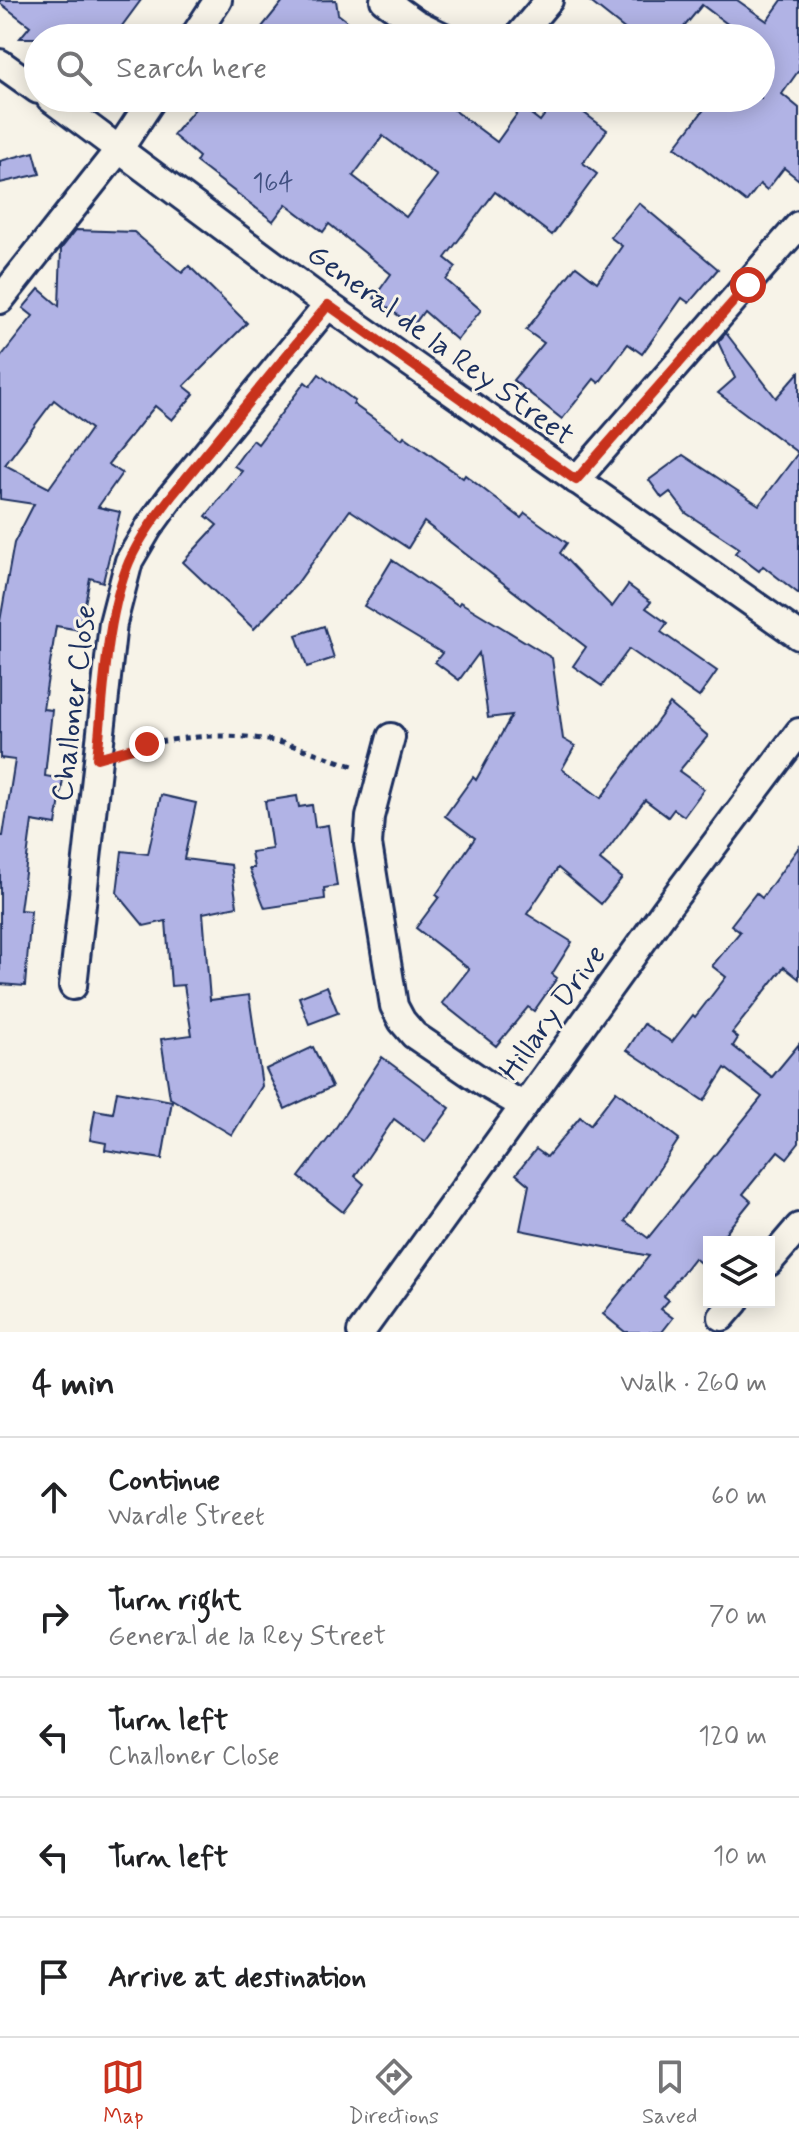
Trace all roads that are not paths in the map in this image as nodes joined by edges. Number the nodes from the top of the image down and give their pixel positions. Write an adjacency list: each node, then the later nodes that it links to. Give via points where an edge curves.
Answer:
1 (218, 0): 4 (street)
2 (384, 0): 5 (street)
3 (549, 0): 6 (street)
4 (202, 24)
5 (418, 24)
6 (529, 24)
7 (0, 63): 8 (street)
8 (24, 80)
9 (70, 112): 11 (street, General de la Rey Street)
10 (144, 112): 11 (street)
11 (120, 148): 13 (street); 14 (street, General de la Rey Street)
12 (799, 225): 15 (street)
13 (0, 300)
14 (328, 305): 15 (street, General de la Rey Street); 19 (street, Challoner Close, via 173,494 129,561 113,623)
15 (576, 480): 16 (street, General de la Rey Street)
16 (799, 636)
17 (799, 732): 20 (street, Hillary Drive)
18 (391, 737): 20 (street, via 368,844 394,1006 414,1035)
19 (73, 986)
20 (524, 1106): 23 (street, Hillary Drive)
21 (799, 1227): 22 (street)
22 (775, 1255)
23 (361, 1332)

